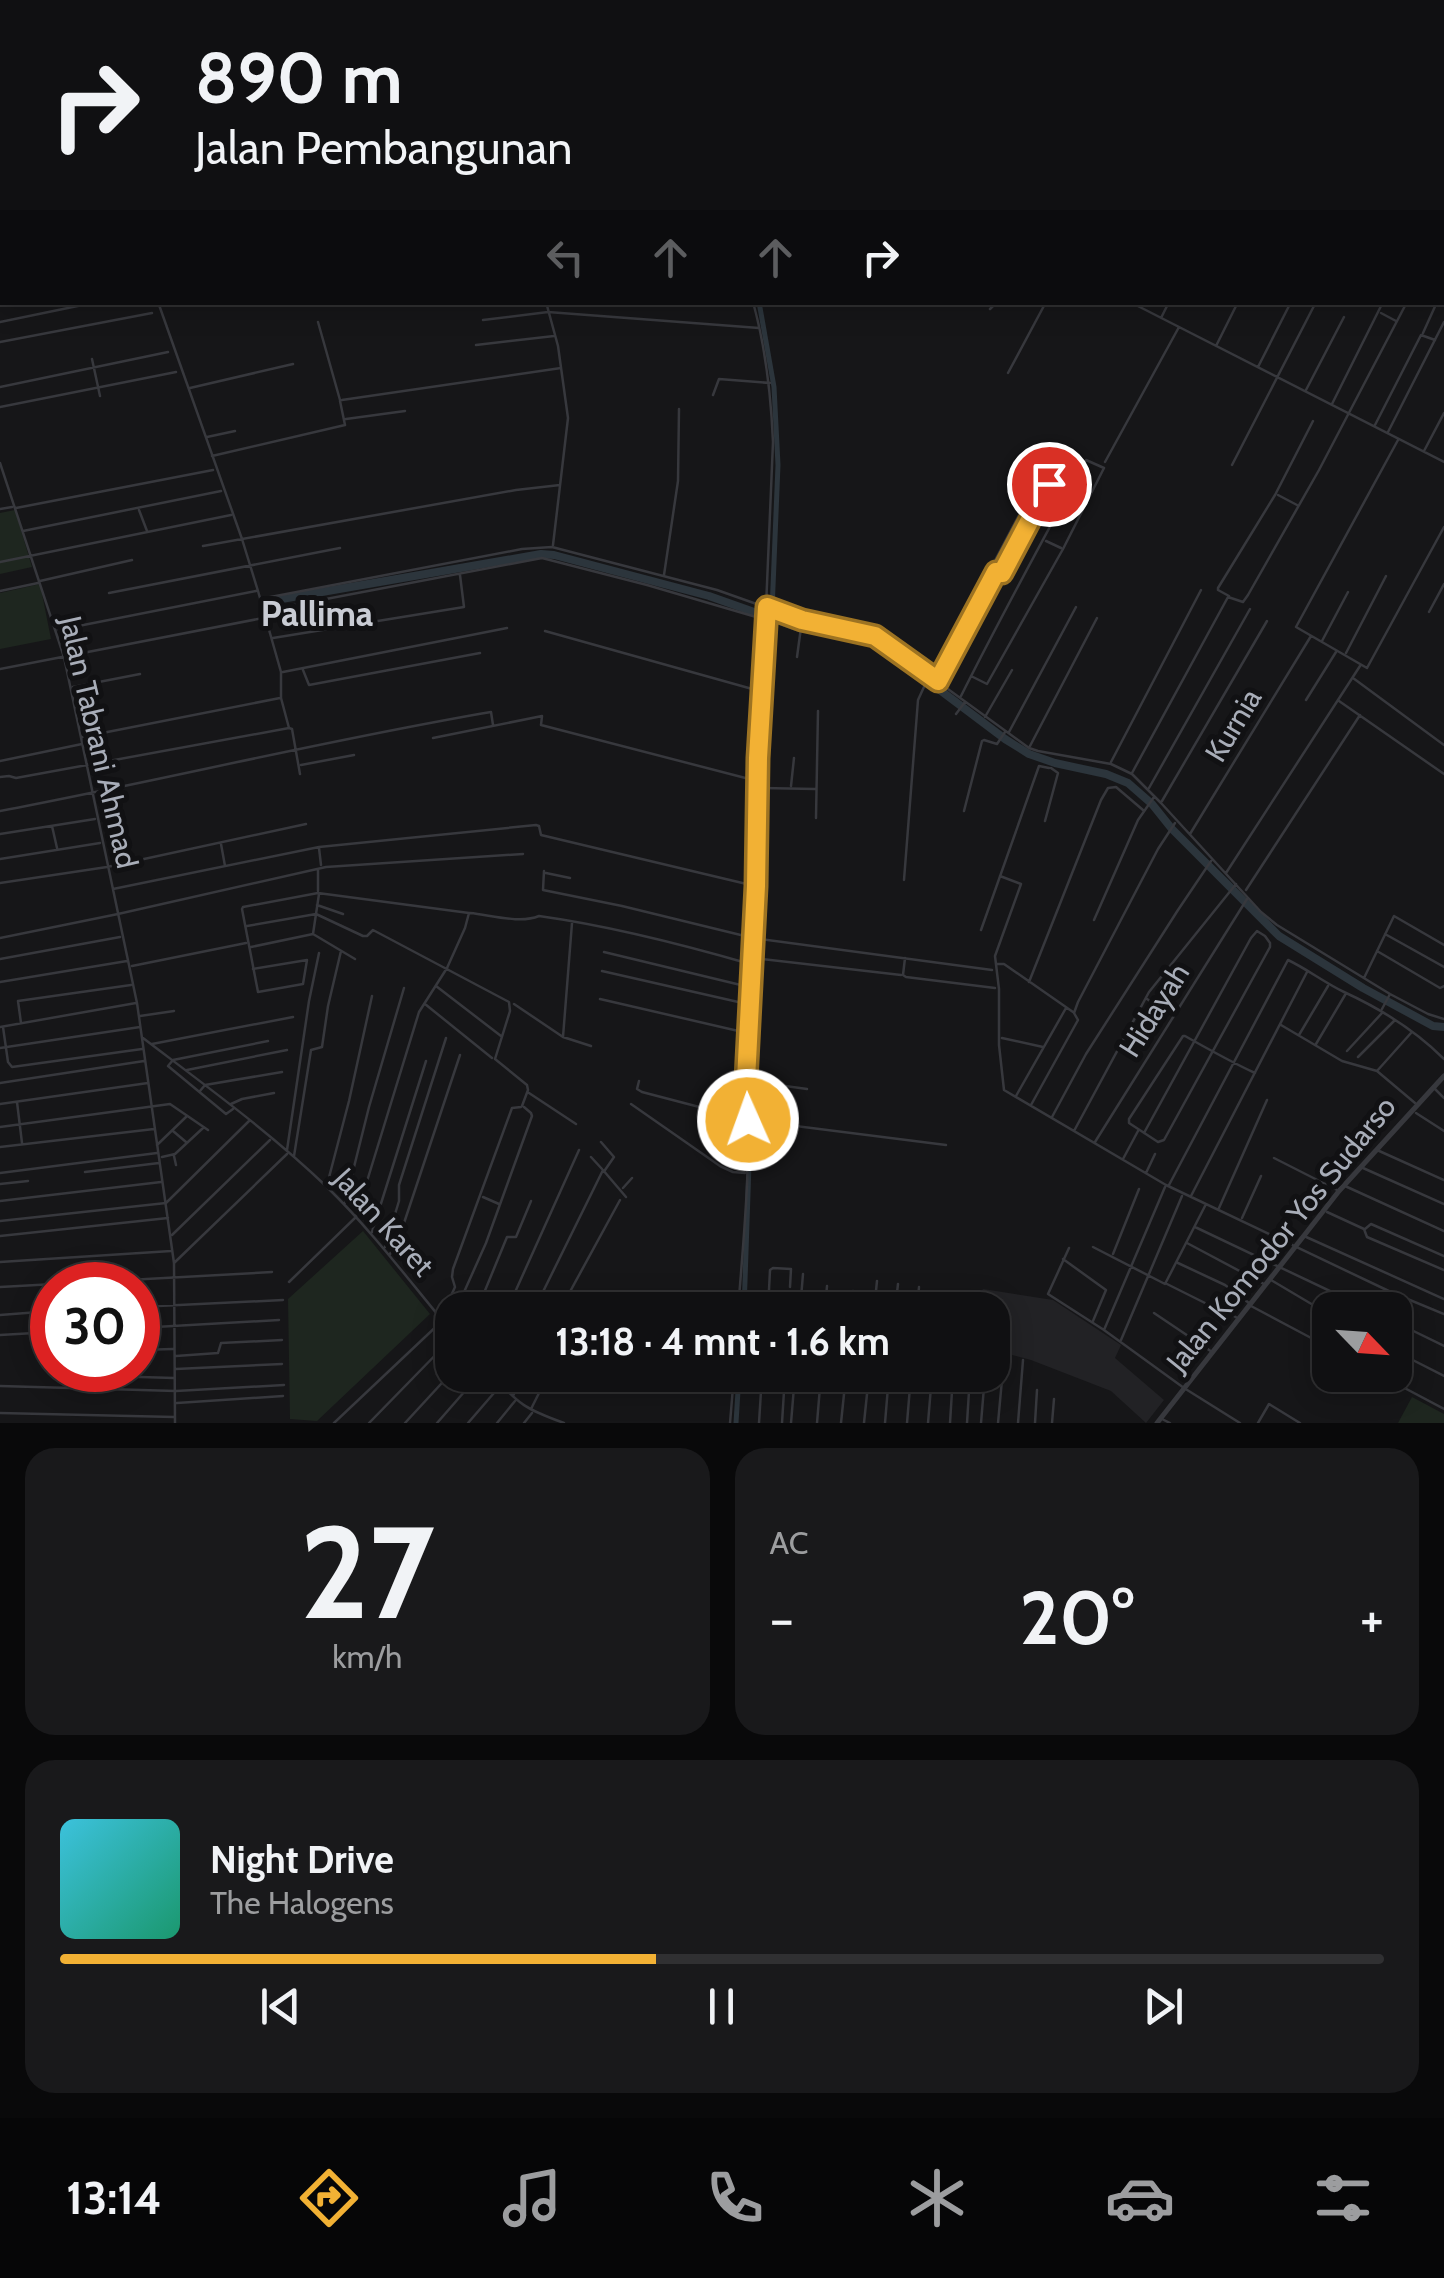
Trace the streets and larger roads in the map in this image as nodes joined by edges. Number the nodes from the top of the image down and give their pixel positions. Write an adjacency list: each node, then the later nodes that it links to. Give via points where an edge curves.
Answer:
1 (82, 305): 25 (street)
2 (159, 305): 48 (street)
3 (547, 305): 18 (street)
4 (754, 305): 29 (street)
5 (994, 305): 17 (street)
6 (1044, 305): 43 (street)
7 (1136, 305): 16 (street)
8 (1144, 305): 16 (street)
9 (1168, 305): 22 (street)
10 (1236, 305): 35 (street)
11 (1290, 305): 41 (street)
12 (1314, 305): 44 (street)
13 (1382, 305): 19 (street)
14 (1405, 305): 24 (street)
15 (1435, 305): 30 (street)
16 (1142, 308): 22 (street)
17 (990, 309)
18 (548, 312): 23 (street); 29 (street); 31 (street)
19 (1378, 312): 24 (street); 53 (street)
20 (152, 313): 33 (street)
21 (1344, 317): 49 (street)
22 (1161, 318): 28 (street)
23 (483, 320)
24 (1397, 321): 58 (street)
25 (0, 322)
26 (318, 322): 52 (street)
27 (1444, 322): 32 (street)
28 (1179, 327): 35 (street); 68 (street)
29 (760, 328): 45 (street)
30 (1422, 334): 32 (street); 61 (street)
31 (555, 336): 34 (street); 40 (street)
32 (1435, 340): 63 (street)
33 (0, 342)
34 (476, 345)
35 (1216, 346): 41 (street)
36 (168, 352): 39 (street)
37 (92, 359): 39 (street)
38 (293, 364): 48 (street)
39 (93, 367): 46 (street); 47 (street)
40 (562, 368): 52 (street); 74 (street, via 568,418)
41 (1258, 368): 44 (street)
42 (176, 372): 47 (street)
43 (1008, 374)
44 (1276, 376): 49 (street); 71 (street)
45 (770, 384): 50 (street, via 719,379); 110 (street)
46 (0, 386)
47 (98, 386): 51 (street); 54 (street)
48 (188, 389): 64 (street)
49 (1305, 392): 53 (street)
50 (713, 395)
51 (100, 396)
52 (340, 401): 59 (street)
53 (1332, 406): 58 (street)
54 (0, 407)
55 (679, 408): 99 (street, via 678,481)
56 (405, 412): 59 (street)
57 (1444, 412): 66 (street)
58 (1349, 414): 61 (street); 77 (street)
59 (345, 420): 67 (street, via 343,426)
60 (1313, 421): 76 (street)
61 (1374, 426): 63 (street)
62 (235, 432): 64 (street)
63 (1388, 434): 65 (street)
64 (206, 438): 67 (street)
65 (1398, 440): 66 (street); 123 (street, via 1296,624)
66 (1424, 452): 69 (street)
67 (211, 456): 81 (street)
68 (1105, 462)
69 (1444, 462)
70 (0, 463): 73 (street, Jalan Tabrani Ahmad)
71 (1232, 465)
72 (213, 470): 78 (street)
73 (1, 473): 78 (street, Jalan Tabrani Ahmad)
74 (560, 485): 85 (street); 88 (street)
75 (221, 491): 79 (street)
76 (1276, 493): 77 (street); 108 (street, via 1218,588)
77 (1299, 506): 108 (street, via 1244,601)
78 (14, 507): 80 (street); 83 (street, Jalan Tabrani Ahmad)
79 (138, 507): 83 (street); 84 (street)
80 (0, 509)
81 (233, 515): 84 (street); 85 (street)
82 (1444, 526): 131 (street, via 1367,668)
83 (22, 531): 91 (street, Jalan Tabrani Ahmad)
84 (147, 532): 91 (street)
85 (242, 539): 87 (street); 94 (street)
86 (1044, 540): 90 (street); 90 (street, via 1086,460 1104,468); 138 (street)
87 (203, 546)
88 (552, 547): 96 (street); 99 (street)
89 (340, 548): 94 (street)
90 (1062, 549): 138 (street, via 987,684)
91 (31, 554): 93 (street); 100 (street, Jalan Tabrani Ahmad)
92 (132, 560): 100 (street)
93 (0, 562)
94 (249, 564): 104 (street); 107 (street)
95 (996, 572): 95 (street, via 991,568 1054,449 1066,452 1002,573); 140 (street)
96 (391, 573): 102 (street); 109 (street)
97 (460, 575): 102 (street); 116 (street, via 542,558); 124 (street, via 464,607)
98 (1386, 576): 128 (street)
99 (663, 577): 110 (street)
100 (39, 582): 105 (street); 121 (street, Jalan Tabrani Ahmad)
101 (1444, 584): 114 (street)
102 (394, 587): 113 (street)
103 (1201, 590): 164 (street)
104 (258, 591): 109 (street); 121 (street)
105 (0, 592)
106 (1348, 592): 125 (street)
107 (109, 593)
108 (1228, 598): 168 (street)
109 (260, 599): 113 (street)
110 (768, 608): 116 (street); 119 (street)
111 (1076, 608): 154 (street)
112 (1250, 609): 174 (street)
113 (263, 611): 115 (street)
114 (1429, 612)
115 (265, 618): 124 (street); 129 (street)
116 (766, 618): 142 (street)
117 (1097, 618): 159 (street)
118 (1267, 620): 177 (street)
119 (802, 622): 130 (street); 137 (street, via 875,636)
120 (506, 628): 132 (street)
121 (55, 631): 129 (street, Jalan Tabrani Ahmad)
122 (544, 631): 142 (street)
123 (1311, 636): 125 (street); 188 (street, Kurnia)
124 (272, 638): 135 (street)
125 (1322, 642): 126 (street)
126 (1337, 650): 128 (street); 145 (street)
127 (480, 653): 132 (street, via 309,685)
128 (1345, 654): 131 (street)
129 (64, 656): 133 (street); 141 (street, Jalan Tabrani Ahmad)
130 (797, 657)
131 (1361, 665): 139 (street)
132 (302, 668): 135 (street)
133 (0, 669)
134 (1012, 670): 151 (street)
135 (281, 672): 144 (street)
136 (140, 674): 141 (street)
137 (930, 676): 140 (street); 202 (street, via 918,700)
138 (971, 676): 143 (street)
139 (1353, 678): 147 (street); 158 (street)
140 (938, 681): 143 (street)
141 (71, 688): 155 (street, Jalan Tabrani Ahmad)
142 (763, 692): 171 (street)
143 (961, 697): 146 (street)
144 (282, 698): 153 (street); 155 (street)
145 (1306, 700)
146 (966, 701): 149 (street); 151 (street)
147 (1337, 701): 150 (street); 199 (street)
148 (818, 711): 173 (street)
149 (956, 714)
150 (1360, 715): 169 (street); 207 (street)
151 (986, 716): 154 (street)
152 (494, 725): 156 (street); 160 (street, via 491,712); 171 (street, via 542,716 541,726)
153 (290, 728): 160 (street); 166 (street)
154 (1007, 732): 159 (street); 180 (street, via 997,744 982,741)
155 (80, 737): 157 (street, Jalan Tabrani Ahmad)
156 (433, 738)
157 (82, 744): 163 (street); 166 (street, Jalan Tabrani Ahmad)
158 (1444, 745)
159 (1029, 748): 164 (street)
160 (296, 749): 165 (street); 175 (street)
161 (354, 755): 165 (street)
162 (794, 758): 172 (street)
163 (0, 761)
164 (1111, 764): 168 (street)
165 (298, 765): 167 (street)
166 (86, 766): 170 (street); 175 (street, Jalan Tabrani Ahmad)
167 (300, 774)
168 (1132, 774): 174 (street)
169 (1444, 774)
170 (0, 777)
171 (760, 786): 172 (street); 205 (street)
172 (790, 787): 173 (street)
173 (816, 789): 181 (street)
174 (1148, 789): 176 (street)
175 (91, 792): 179 (street); 182 (street, Jalan Tabrani Ahmad)
176 (1153, 798): 177 (street); 178 (street)
177 (1161, 802): 184 (street)
178 (1144, 808): 215 (street); 245 (street, via 1108,788)
179 (0, 811)
180 (964, 811)
181 (816, 818)
182 (96, 819): 186 (street); 190 (street, Jalan Tabrani Ahmad)
183 (1044, 821): 200 (street, via 1058,773 1050,766 1039,766)
184 (1176, 822): 188 (street); 266 (street)
185 (306, 824): 189 (street)
186 (52, 826): 187 (street); 192 (street)
187 (0, 834)
188 (1190, 835): 195 (street)
189 (221, 842): 196 (street); 197 (street)
190 (102, 843): 192 (street); 197 (street, Jalan Tabrani Ahmad)
191 (319, 847): 196 (street); 198 (street); 205 (street, via 536,825 542,836)
192 (58, 849): 194 (street)
193 (523, 854): 198 (street)
194 (0, 858)
195 (1212, 861): 199 (street); 332 (street)
196 (226, 866): 206 (street)
197 (107, 867): 203 (street); 206 (street, Jalan Tabrani Ahmad)
198 (319, 868): 208 (street); 212 (street)
199 (1226, 873): 204 (street)
200 (1000, 876): 218 (street); 238 (street, via 1020,884)
201 (570, 878): 223 (street, via 544,872 542,890)
202 (904, 880)
203 (0, 883)
204 (1236, 885): 207 (street); 257 (street)
205 (756, 886): 223 (street)
206 (112, 889): 212 (street, Jalan Tabrani Ahmad)
207 (1244, 892): 209 (street)
208 (318, 893): 210 (street); 211 (street); 217 (street, via 243,907)
209 (1248, 899): 243 (street, via 1275,926); 347 (street, Hidayah)
210 (318, 905): 213 (street); 214 (street)
211 (469, 913): 216 (street); 237 (street)
212 (118, 914): 221 (street, Jalan Tabrani Ahmad); 222 (street)
213 (316, 914): 217 (street); 219 (street); 237 (street, via 363,936 373,930)
214 (344, 914)
215 (1094, 920)
216 (572, 922): 235 (street); 280 (street)
217 (246, 926): 224 (street)
218 (980, 930)
219 (312, 934): 224 (street); 226 (street)
220 (1386, 934): 225 (street, via 1394,916); 227 (street); 236 (street)
221 (122, 937): 232 (street); 234 (street, Jalan Tabrani Ahmad)
222 (0, 938)
223 (753, 938): 230 (street); 231 (street)
224 (249, 945): 234 (street); 239 (street)
225 (1444, 946)
226 (341, 951): 233 (street); 356 (street, via 322,1048 311,1050)
227 (1377, 951): 243 (street); 249 (street)
228 (604, 952): 251 (street)
229 (320, 953): 353 (street)
230 (905, 957): 238 (street); 252 (street, via 906,978)
231 (752, 958): 235 (street); 242 (street)
232 (0, 959)
233 (354, 959)
234 (128, 964): 244 (street); 247 (street, Jalan Tabrani Ahmad)
235 (752, 965): 251 (street)
236 (1444, 967)
237 (447, 968): 248 (street); 260 (street)
238 (994, 968): 245 (street, via 999,962); 282 (street)
239 (254, 969): 239 (street, via 257,991 273,990 303,984 307,960)
240 (602, 971): 261 (street)
241 (1308, 971): 246 (street); 272 (street); 302 (street, via 1288,960)
242 (901, 976)
243 (1363, 979): 255 (street)
244 (0, 982)
245 (1029, 982): 263 (street)
246 (1330, 983): 253 (street); 278 (street)
247 (133, 985): 258 (street, Jalan Tabrani Ahmad); 271 (street, via 18,1002)
248 (435, 985): 259 (street); 277 (street)
249 (1444, 986)
250 (404, 988): 390 (street)
251 (750, 988): 261 (street)
252 (995, 988)
253 (1346, 993): 264 (street); 286 (street)
254 (372, 996): 374 (street)
255 (1389, 997): 264 (street); 269 (street)
256 (600, 998): 276 (street)
257 (1146, 998): 262 (street); 342 (street)
258 (137, 1003): 267 (street, Jalan Tabrani Ahmad); 271 (street)
259 (424, 1003): 299 (street); 393 (street)
260 (510, 1004): 277 (street); 280 (street)
261 (750, 1005): 276 (street)
262 (1156, 1005)
263 (1066, 1008): 266 (street); 289 (street)
264 (1383, 1009): 270 (street); 294 (street)
265 (174, 1011): 267 (street)
266 (1074, 1013): 328 (street, via 1078,1020)
267 (139, 1016): 274 (street, Jalan Tabrani Ahmad)
268 (292, 1017): 285 (street)
269 (1444, 1018)
270 (1395, 1020): 275 (street); 296 (street)
271 (20, 1024): 273 (street)
272 (1280, 1024): 278 (street); 306 (street)
273 (2, 1027): 288 (street)
274 (141, 1027): 279 (street, Jalan Tabrani Ahmad); 288 (street)
275 (1412, 1032): 300 (street); 304 (street)
276 (748, 1034): 310 (street)
277 (502, 1036): 299 (street)
278 (1299, 1036): 286 (street)
279 (142, 1037): 285 (street); 291 (street, Jalan Tabrani Ahmad)
280 (563, 1037): 287 (street)
281 (446, 1038): 407 (street)
282 (1000, 1038): 289 (street); 320 (street, via 1002,1088)
283 (268, 1041): 297 (street)
284 (1195, 1042): 293 (street); 293 (street, via 1251,938 1266,934 1270,947); 341 (street); 341 (street, via 1182,1037 1130,1118)
285 (152, 1044): 297 (street)
286 (1316, 1045): 304 (street)
287 (590, 1046)
288 (7, 1047): 290 (street); 291 (street, via 8,1064 15,1067)
289 (1045, 1047): 320 (street)
290 (0, 1048)
291 (144, 1048): 301 (street, Jalan Tabrani Ahmad)
292 (287, 1050): 303 (street)
293 (1212, 1050): 302 (street); 341 (street, via 1164,1140)
294 (1347, 1051)
295 (460, 1055): 410 (street)
296 (1358, 1057)
297 (172, 1060): 303 (street); 312 (street, via 168,1068)
298 (426, 1060): 400 (street)
299 (495, 1060): 318 (street)
300 (1444, 1060)
301 (146, 1061): 311 (street, Jalan Tabrani Ahmad); 313 (street)
302 (1232, 1062): 306 (street); 375 (street)
303 (186, 1070): 307 (street)
304 (1377, 1071): 330 (street)
305 (282, 1072): 314 (street)
306 (1255, 1072): 382 (street)
307 (191, 1075): 312 (street); 314 (street)
308 (1443, 1080): 315 (street, Jalan Komodor Yos Sudarso)
309 (639, 1081): 334 (street, via 642,1092)
310 (750, 1081): 316 (street); 334 (street)
311 (150, 1082): 323 (street); 329 (street, Jalan Tabrani Ahmad)
312 (185, 1082): 317 (street)
313 (0, 1084)
314 (205, 1085): 317 (street); 326 (street)
315 (1433, 1087): 321 (street); 330 (street, Jalan Komodor Yos Sudarso)
316 (807, 1090)
317 (198, 1092): 326 (street, via 226,1114)
318 (528, 1092): 327 (street); 335 (street)
319 (274, 1093): 326 (street)
320 (1015, 1097): 328 (street)
321 (1444, 1098)
322 (1267, 1100): 391 (street)
323 (17, 1102): 324 (street); 336 (street)
324 (0, 1104)
325 (631, 1104): 366 (street, via 720,1166)
326 (232, 1106): 333 (street, Jalan Karet)
327 (522, 1106): 380 (street, via 512,1107); 387 (street, via 532,1115)
328 (1030, 1106): 332 (street)
329 (151, 1107): 331 (street, via 170,1104); 336 (street); 338 (street, Jalan Tabrani Ahmad)
330 (1414, 1107): 339 (street); 352 (street, Jalan Komodor Yos Sudarso)
331 (188, 1115): 340 (street); 345 (street, via 206,1129)
332 (1051, 1119): 342 (street)
333 (249, 1120): 343 (street, Jalan Karet); 386 (street)
334 (750, 1120): 349 (street); 366 (street)
335 (576, 1124)
336 (20, 1125): 337 (street); 346 (street)
337 (0, 1127)
338 (155, 1128): 346 (street); 348 (street, Jalan Tabrani Ahmad)
339 (1444, 1130)
340 (172, 1131): 345 (street); 348 (street)
341 (1142, 1131): 360 (street)
342 (1073, 1132): 347 (street)
343 (271, 1138): 353 (street, Jalan Karet); 402 (street)
344 (601, 1142): 363 (street, via 614,1158)
345 (187, 1143): 355 (street)
346 (22, 1144): 350 (street)
347 (1094, 1144): 360 (street)
348 (158, 1145): 358 (street, Jalan Tabrani Ahmad)
349 (946, 1145)
350 (0, 1147)
351 (579, 1150): 436 (street)
352 (1375, 1150): 362 (street, Jalan Komodor Yos Sudarso); 370 (street)
353 (288, 1152): 356 (street, Jalan Karet); 416 (street)
354 (1155, 1154): 367 (street)
355 (173, 1155): 358 (street); 361 (street)
356 (294, 1157): 374 (street, Jalan Karet)
357 (591, 1157): 363 (street)
358 (160, 1158): 364 (street); 365 (street); 372 (street, Jalan Tabrani Ahmad)
359 (1274, 1158): 376 (street)
360 (1123, 1161): 367 (street)
361 (176, 1165)
362 (1361, 1166): 376 (street, Jalan Komodor Yos Sudarso); 389 (street)
363 (603, 1171): 377 (street); 437 (street)
364 (85, 1172)
365 (0, 1173)
366 (746, 1174): 439 (street)
367 (1145, 1174): 375 (street)
368 (1260, 1176): 395 (street)
369 (632, 1178): 377 (street)
370 (1444, 1180)
371 (28, 1181): 373 (street)
372 (162, 1182): 384 (street); 386 (street, Jalan Tabrani Ahmad)
373 (0, 1184)
374 (326, 1186): 390 (street, Jalan Karet)
375 (1167, 1186): 379 (street); 417 (street)
376 (1341, 1188): 392 (street, Jalan Komodor Yos Sudarso); 399 (street)
377 (621, 1190): 381 (street)
378 (1139, 1190): 411 (street)
379 (1182, 1194): 382 (street); 422 (street)
380 (480, 1196): 387 (street); 433 (street, via 453,1269)
381 (626, 1197)
382 (1191, 1197): 388 (street)
383 (620, 1200): 438 (street)
384 (0, 1201)
385 (532, 1201): 435 (street, via 516,1238 507,1237)
386 (166, 1203): 394 (street, Jalan Tabrani Ahmad); 396 (street)
387 (500, 1204): 434 (street)
388 (1205, 1204): 391 (street); 397 (street)
389 (1444, 1204)
390 (345, 1205): 393 (street, Jalan Karet)
391 (1218, 1210): 395 (street)
392 (1323, 1210): 398 (street); 403 (street, Jalan Komodor Yos Sudarso)
393 (356, 1217): 400 (street, Jalan Karet); 425 (street)
394 (168, 1218): 401 (street); 402 (street, Jalan Tabrani Ahmad)
395 (1242, 1220): 405 (street)
396 (0, 1221)
397 (1196, 1227): 404 (street); 418 (street)
398 (1364, 1229): 412 (street, via 1373,1225); 419 (street, via 1366,1236)
399 (1444, 1231)
400 (371, 1234): 407 (street, Jalan Karet)
401 (0, 1236)
402 (171, 1236): 409 (street, Jalan Tabrani Ahmad)
403 (1302, 1236): 405 (street, Jalan Komodor Yos Sudarso); 447 (street)
404 (1187, 1243): 415 (street); 426 (street)
405 (1294, 1245): 418 (street, Jalan Komodor Yos Sudarso); 456 (street)
406 (1093, 1247): 411 (street)
407 (384, 1248): 410 (street, Jalan Karet)
408 (1069, 1248): 413 (street)
409 (173, 1251): 414 (street); 416 (street, Jalan Tabrani Ahmad)
410 (390, 1255): 453 (street, Jalan Karet)
411 (1113, 1256): 417 (street)
412 (1444, 1256)
413 (1063, 1259): 460 (street, via 1106,1290); 460 (street, via 1048,1294)
414 (0, 1262)
415 (1177, 1262): 428 (street); 450 (street)
416 (174, 1263): 423 (street, Jalan Tabrani Ahmad)
417 (1131, 1266): 422 (street); 464 (street)
418 (1279, 1266): 426 (street, Jalan Komodor Yos Sudarso); 446 (street)
419 (1444, 1270)
420 (272, 1272): 423 (street)
421 (803, 1274): 441 (street)
422 (1148, 1274): 428 (street); 470 (street)
423 (175, 1276): 430 (street); 449 (street, Jalan Tabrani Ahmad)
424 (877, 1281): 443 (street)
425 (289, 1282)
426 (1267, 1282): 450 (street, Jalan Komodor Yos Sudarso); 452 (street)
427 (898, 1284): 444 (street)
428 (1165, 1284): 458 (street)
429 (827, 1286): 442 (street)
430 (0, 1287)
431 (790, 1287): 440 (street, via 791,1270 773,1268)
432 (919, 1287): 445 (street)
433 (453, 1292)
434 (464, 1292)
435 (484, 1292)
436 (515, 1292)
437 (543, 1292)
438 (570, 1292)
439 (739, 1292)
440 (769, 1292)
441 (802, 1292)
442 (826, 1292)
443 (876, 1292)
444 (897, 1292)
445 (919, 1292)
446 (1333, 1292)
447 (1444, 1298)
448 (282, 1300): 449 (street)
449 (174, 1305): 451 (street); 462 (street, Jalan Tabrani Ahmad)
450 (1250, 1305): 458 (street, Jalan Komodor Yos Sudarso); 468 (street)
451 (160, 1306)
452 (1312, 1306)
453 (435, 1310)
454 (1154, 1312): 474 (street)
455 (30, 1313): 457 (street)
456 (1444, 1314)
457 (0, 1315)
458 (1239, 1319): 474 (street, Jalan Komodor Yos Sudarso)
459 (280, 1320): 462 (street)
460 (1093, 1322): 464 (street)
461 (435, 1325): 520 (street)
462 (174, 1326): 463 (street); 473 (street, Jalan Tabrani Ahmad)
463 (160, 1327)
464 (1104, 1330): 470 (street)
465 (1412, 1330): 471 (street)
466 (30, 1333): 467 (street)
467 (0, 1335)
468 (1312, 1338)
469 (282, 1340): 476 (street, via 221,1343 218,1353)
470 (1121, 1342): 486 (street)
471 (1444, 1346)
472 (160, 1349): 473 (street)
473 (174, 1349): 476 (street, Jalan Tabrani Ahmad)
474 (1213, 1352): 486 (street, Jalan Komodor Yos Sudarso)
475 (435, 1355): 521 (street)
476 (174, 1356): 480 (street, Jalan Tabrani Ahmad)
477 (1024, 1360): 542 (street)
478 (1412, 1360): 481 (street)
479 (282, 1364): 480 (street)
480 (175, 1369): 483 (street, Jalan Tabrani Ahmad)
481 (1444, 1376)
482 (160, 1378): 483 (street)
483 (175, 1378): 487 (street, Jalan Tabrani Ahmad)
484 (284, 1385): 487 (street)
485 (0, 1386): 487 (street)
486 (1184, 1388): 518 (street, Jalan Komodor Yos Sudarso); 546 (street)
487 (176, 1390): 513 (street, Jalan Tabrani Ahmad)
488 (435, 1390): 522 (street)
489 (1037, 1390): 543 (street)
490 (465, 1392): 523 (street)
491 (492, 1392): 524 (street)
492 (507, 1392): 512 (street)
493 (517, 1392): 512 (street)
494 (540, 1392): 515 (street)
495 (733, 1392): 528 (street)
496 (761, 1392): 529 (street)
497 (784, 1392): 530 (street)
498 (794, 1392): 531 (street)
499 (820, 1392): 532 (street)
500 (844, 1392): 533 (street)
501 (867, 1392): 534 (street)
502 (888, 1392): 535 (street)
503 (910, 1392): 536 (street)
504 (931, 1392): 537 (street)
505 (952, 1392): 538 (street)
506 (969, 1392): 539 (street)
507 (984, 1392): 540 (street)
508 (1001, 1392): 541 (street)
509 (1412, 1392): 514 (street)
510 (283, 1396): 513 (street)
511 (1054, 1398): 544 (street)
512 (514, 1399): 515 (street); 525 (street)
513 (176, 1403): 517 (street, Jalan Tabrani Ahmad)
514 (1444, 1409)
515 (531, 1411): 526 (street); 527 (street)
516 (0, 1413): 517 (street)
517 (175, 1417): 519 (street, Jalan Tabrani Ahmad)
518 (1158, 1420): 545 (street)
519 (176, 1423)
520 (334, 1423)
521 (369, 1423)
522 (405, 1423)
523 (437, 1423)
524 (468, 1423)
525 (497, 1423)
526 (524, 1423)
527 (564, 1423)
528 (730, 1423)
529 (759, 1423)
530 (782, 1423)
531 (791, 1423)
532 (818, 1423)
533 (841, 1423)
534 (864, 1423)
535 (885, 1423)
536 (907, 1423)
537 (928, 1423)
538 (950, 1423)
539 (968, 1423)
540 (982, 1423)
541 (998, 1423)
542 (1018, 1423)
543 (1035, 1423)
544 (1052, 1423)
545 (1170, 1423)
546 (1240, 1423)
547 (1258, 1423): 548 (street, via 1269,1404)
548 (1300, 1423)

